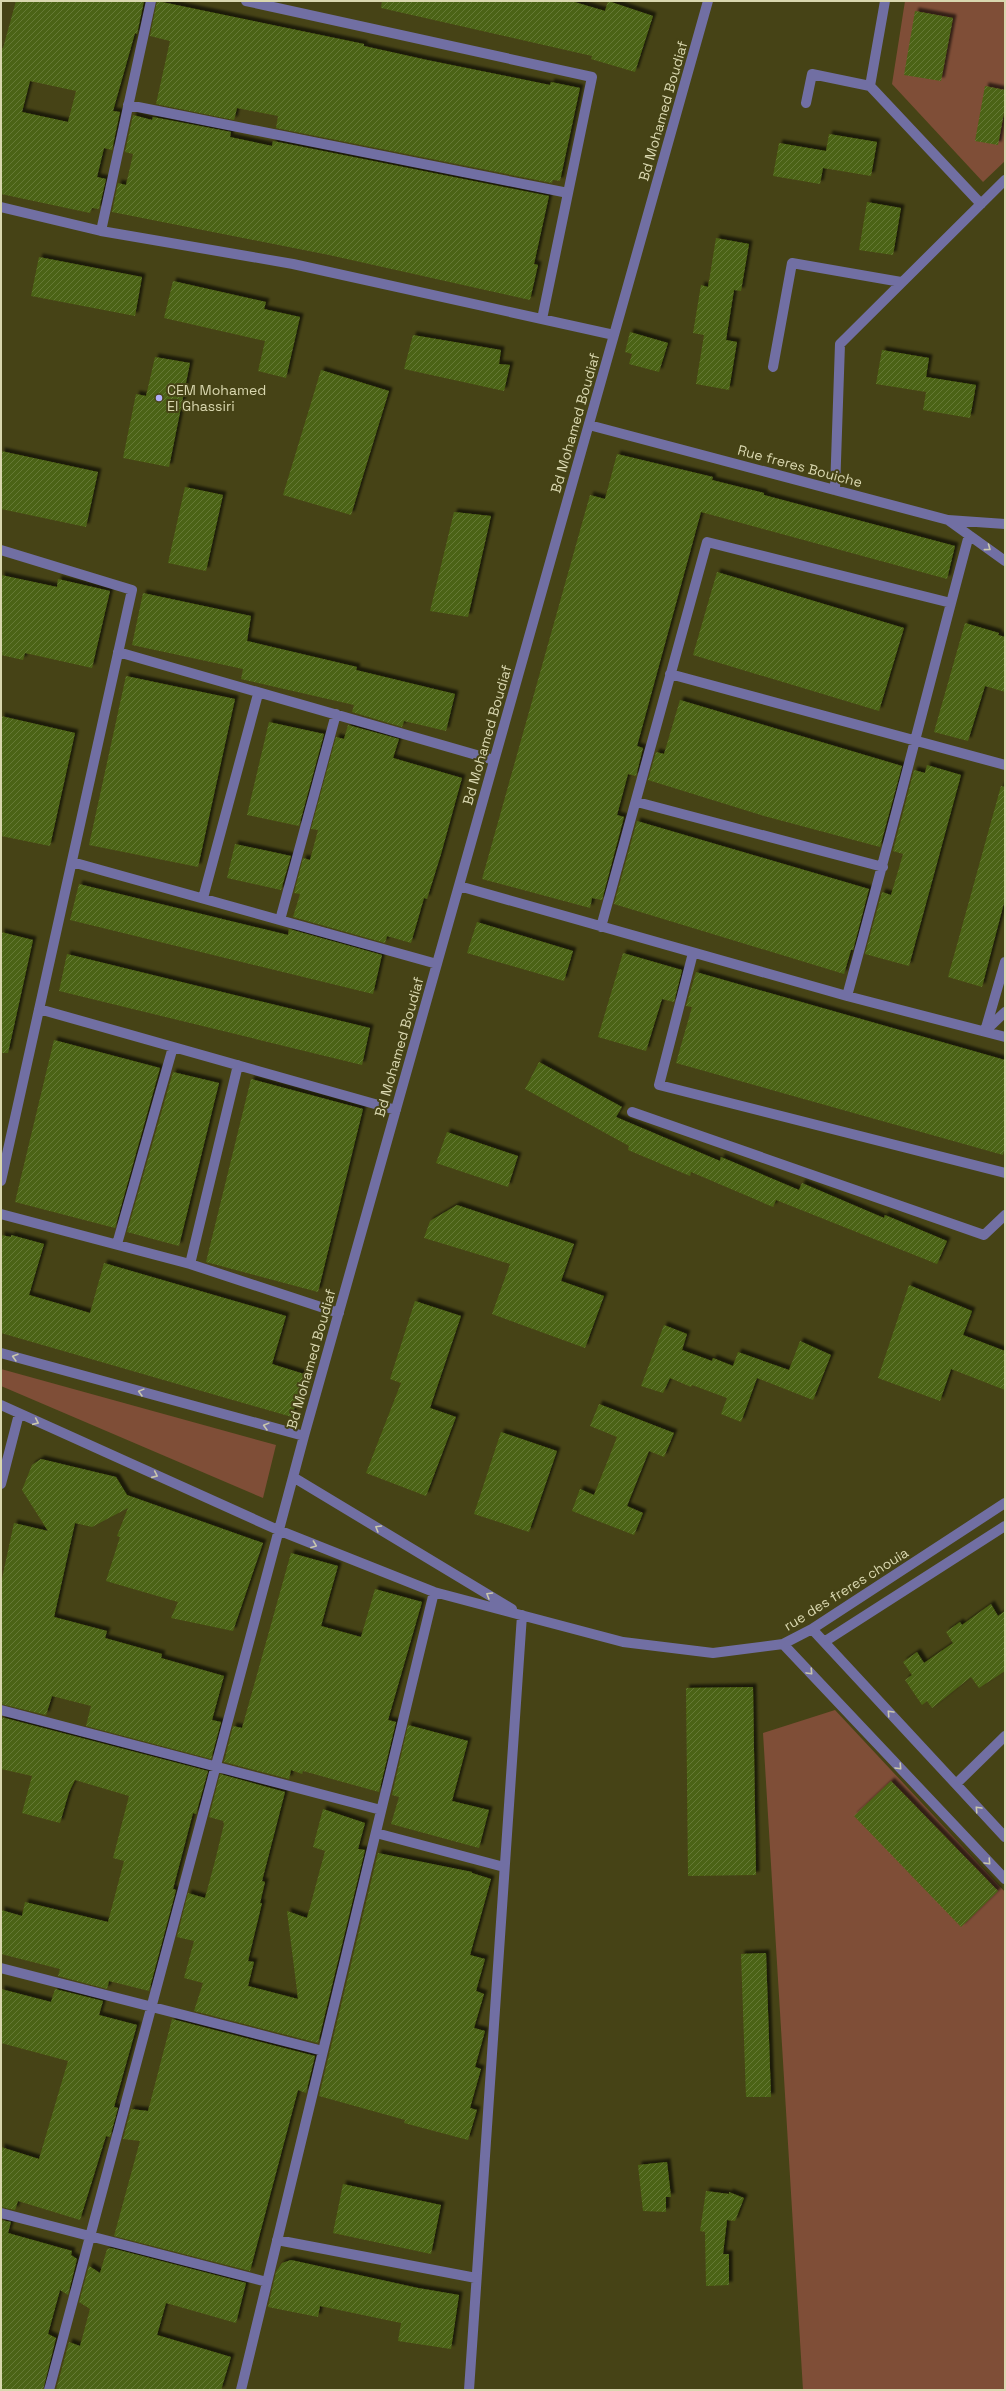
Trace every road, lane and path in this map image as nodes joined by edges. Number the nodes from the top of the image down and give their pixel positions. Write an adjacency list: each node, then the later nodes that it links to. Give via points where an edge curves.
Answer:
1 (151, 1): 7 (street)
2 (246, 1): 9 (street, via 592,77)
3 (708, 1): 15 (street, Bd Mohamed Boudiaf)
4 (886, 1): 5 (street)
5 (870, 86): 6 (street, via 812,74); 10 (street)
6 (806, 103)
7 (128, 105): 9 (street); 12 (street)
8 (1005, 180): 10 (street)
9 (568, 193): 14 (street)
10 (981, 204): 13 (street)
11 (1, 207): 12 (street)
12 (101, 231): 14 (street, via 292,264)
13 (901, 282): 16 (street, via 792,263); 18 (street, via 840,344)
14 (542, 319): 15 (street)
15 (614, 335): 17 (street, Bd Mohamed Boudiaf)
16 (773, 367)
17 (589, 424): 18 (street, Rue freres Bouiche); 30 (street, Bd Mohamed Boudiaf)
18 (835, 490): 19 (street, Rue freres Bouiche)
19 (948, 520): 20 (street, Rue freres Bouiche); 21 (street)
20 (1005, 524)
21 (969, 535): 23 (street, one-way to 23); 24 (street)
22 (1, 550): 25 (street, via 132,590)
23 (1005, 561)
24 (951, 603): 26 (street, via 707,542); 29 (street)
25 (118, 652): 27 (street); 33 (street)
26 (670, 674): 29 (street); 32 (street)
27 (258, 694): 28 (street); 36 (street)
28 (336, 714): 30 (street); 37 (street)
29 (914, 739): 31 (street); 34 (street)
30 (494, 760): 35 (street, Bd Mohamed Boudiaf)
31 (1005, 765)
32 (637, 802): 34 (street); 38 (street)
33 (72, 862): 36 (street); 43 (street)
34 (883, 866): 42 (street)
35 (459, 886): 38 (street); 41 (street, Bd Mohamed Boudiaf)
36 (203, 898): 37 (street)
37 (280, 920): 41 (street)
38 (601, 927): 39 (street)
39 (693, 953): 42 (street); 51 (street, via 659,1085)
40 (1005, 962): 45 (street)
41 (437, 964): 49 (street, Bd Mohamed Boudiaf)
42 (846, 996): 45 (street)
43 (39, 1009): 47 (street); 52 (street)
44 (1005, 1012): 45 (street)
45 (985, 1031): 46 (street)
46 (1005, 1037)
47 (173, 1047): 48 (street); 55 (street)
48 (238, 1065): 49 (street); 56 (street)
49 (396, 1110): 57 (street, Bd Mohamed Boudiaf)
50 (632, 1112): 54 (street, via 984,1235)
51 (1005, 1173)
52 (1, 1181)
53 (1, 1214): 55 (street)
54 (1005, 1215)
55 (117, 1244): 56 (street)
56 (190, 1264): 57 (street)
57 (339, 1313): 61 (street, Bd Mohamed Boudiaf)
58 (1, 1353): 61 (street, one-way to 58)
59 (1, 1405): 60 (street, rue des freres chouia)
60 (19, 1414): 63 (street); 66 (street, rue des freres chouia, one-way to 66)
61 (304, 1436): 62 (street, Bd Mohamed Boudiaf)
62 (293, 1476): 66 (street, Bd Mohamed Boudiaf); 68 (street, one-way to 62)
63 (1, 1484)
64 (1005, 1503): 69 (street, rue des freres chouia)
65 (1005, 1526): 70 (street)
66 (278, 1530): 67 (street, rue des freres chouia, one-way to 67); 74 (street, Bd Mohamed Boudiaf)
67 (434, 1592): 68 (street, rue des freres chouia); 76 (street)
68 (522, 1615): 71 (street, rue des freres chouia, via 623,1642 713,1653); 79 (street)
69 (812, 1629): 70 (street); 71 (street, rue des freres chouia)
70 (824, 1642): 75 (street, one-way to 70)
71 (783, 1644): 80 (street, one-way to 80)
72 (1, 1710): 74 (street)
73 (1005, 1736): 75 (street)
74 (215, 1766): 76 (street); 82 (street, Bd Mohamed Boudiaf)
75 (956, 1784): 78 (street, one-way to 75)
76 (381, 1810): 77 (street)
77 (376, 1833): 79 (street); 83 (street)
78 (1005, 1837)
79 (504, 1868): 87 (street)
80 (1005, 1879)
81 (1, 1968): 82 (street)
82 (151, 2007): 83 (street); 85 (street, Bd Mohamed Boudiaf)
83 (323, 2051): 86 (street)
84 (1, 2213): 85 (street)
85 (90, 2236): 88 (street); 89 (street, Bd Mohamed Boudiaf)
86 (277, 2240): 87 (street); 88 (street)
87 (476, 2278): 91 (street)
88 (267, 2282): 90 (street)
89 (49, 2390)
90 (240, 2390)
91 (469, 2390)

